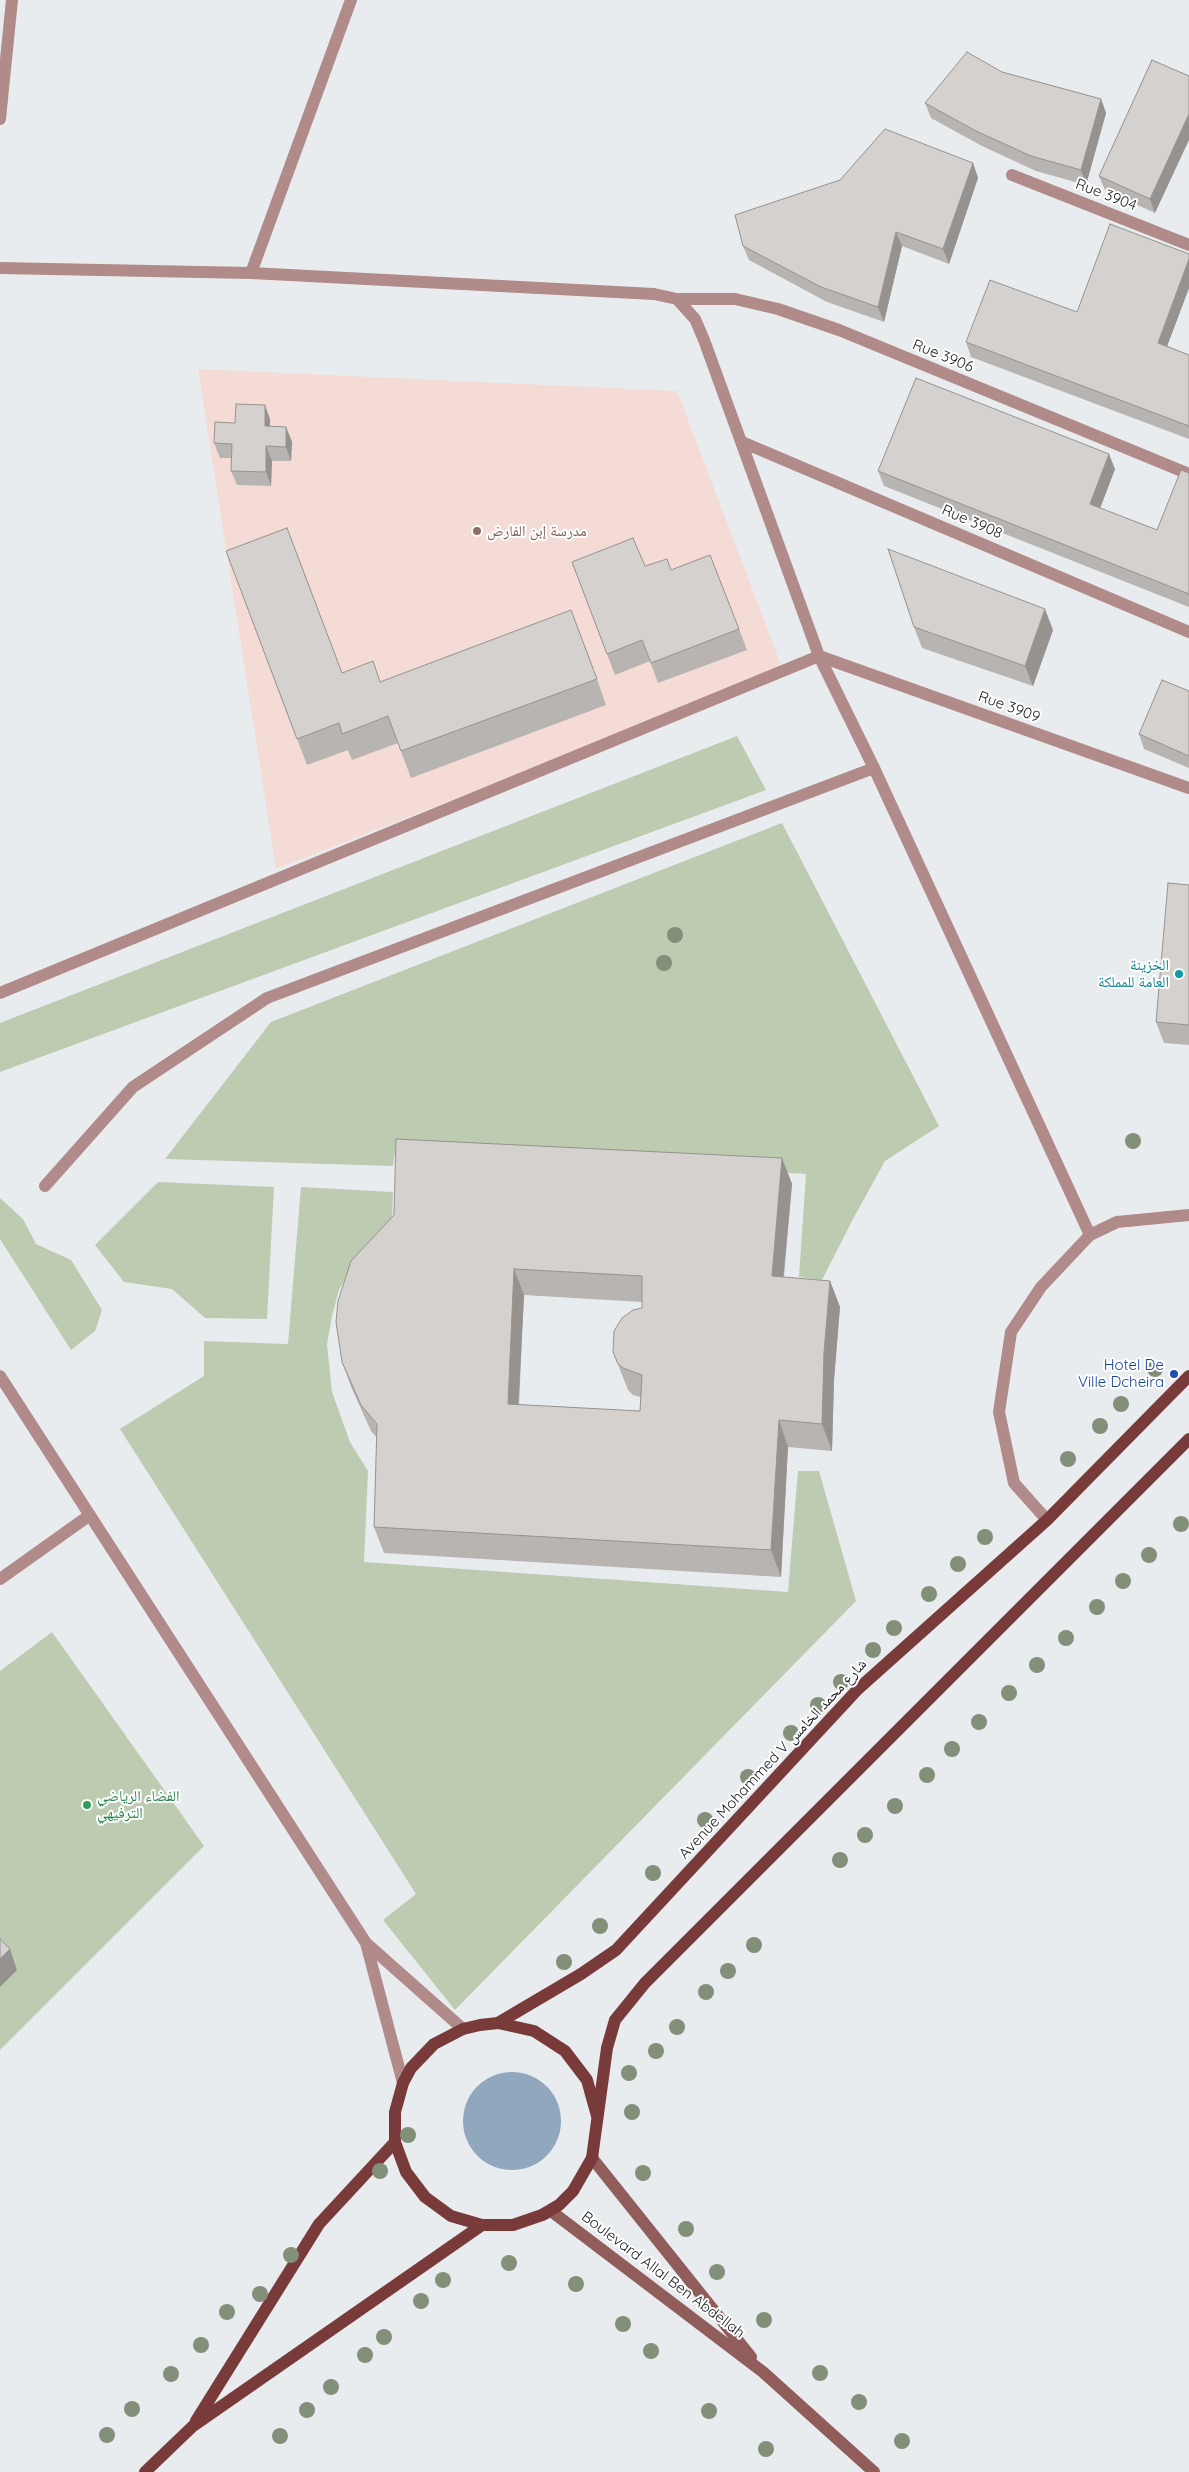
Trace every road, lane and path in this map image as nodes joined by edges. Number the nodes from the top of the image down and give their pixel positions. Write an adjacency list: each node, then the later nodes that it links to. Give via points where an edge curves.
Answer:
1 (12, 0): 3 (street)
2 (352, 0): 7 (street)
3 (0, 119)
4 (1012, 175): 5 (street, Rue 3904)
5 (1189, 245)
6 (0, 268): 7 (street, Rue 3906)
7 (252, 273): 8 (street, Rue 3906, via 654,294)
8 (678, 299): 9 (street, via 695,319); 10 (street, Rue 3906, via 735,299 778,309 839,330)
9 (742, 442): 11 (street, Rue 3908); 12 (street)
10 (1189, 474)
11 (1189, 632)
12 (819, 656): 13 (street); 14 (street, Rue 3909); 15 (street)
13 (874, 768): 16 (street, via 267,998 133,1087); 18 (street)
14 (1189, 788)
15 (0, 993)
16 (45, 1186)
17 (1189, 1215): 18 (street, via 1117,1222)
18 (1090, 1235): 23 (street, via 1041,1287 1011,1332 999,1412 1014,1483)
19 (0, 1376): 22 (street)
20 (1189, 1376): 23 (main road, Avenue Mohammed V شارع محمد الخامس)
21 (1189, 1439): 29 (main road, via 644,1983 615,2020 607,2048)
22 (90, 1515): 24 (street); 25 (street)
23 (1047, 1520): 26 (main road, Avenue Mohammed V شارع محمد الخامس, via 858,1689 616,1950)
24 (0, 1579)
25 (366, 1943): 27 (street); 28 (street)
26 (498, 2024): 27 (main road); 29 (main road, via 534,2031 565,2051 587,2080)
27 (463, 2029): 28 (main road, via 434,2044 411,2068)
28 (403, 2083): 30 (main road, via 395,2112)
29 (597, 2116): 31 (main road)
30 (395, 2142): 33 (main road, via 406,2172 425,2197 451,2216); 35 (main road, via 319,2224)
31 (592, 2158): 32 (main road, via 573,2191); 34 (street, Boulevard Allal Ben Abdellah)
32 (542, 2215): 33 (main road, via 513,2224); 34 (street, Boulevard Allal Ben Abdellah, via 551,2210)
33 (482, 2225): 35 (main road)
34 (763, 2372): 37 (street, Boulevard Allal Ben Abdellah)
35 (193, 2426): 36 (main road)
36 (145, 2472)
37 (874, 2472)

